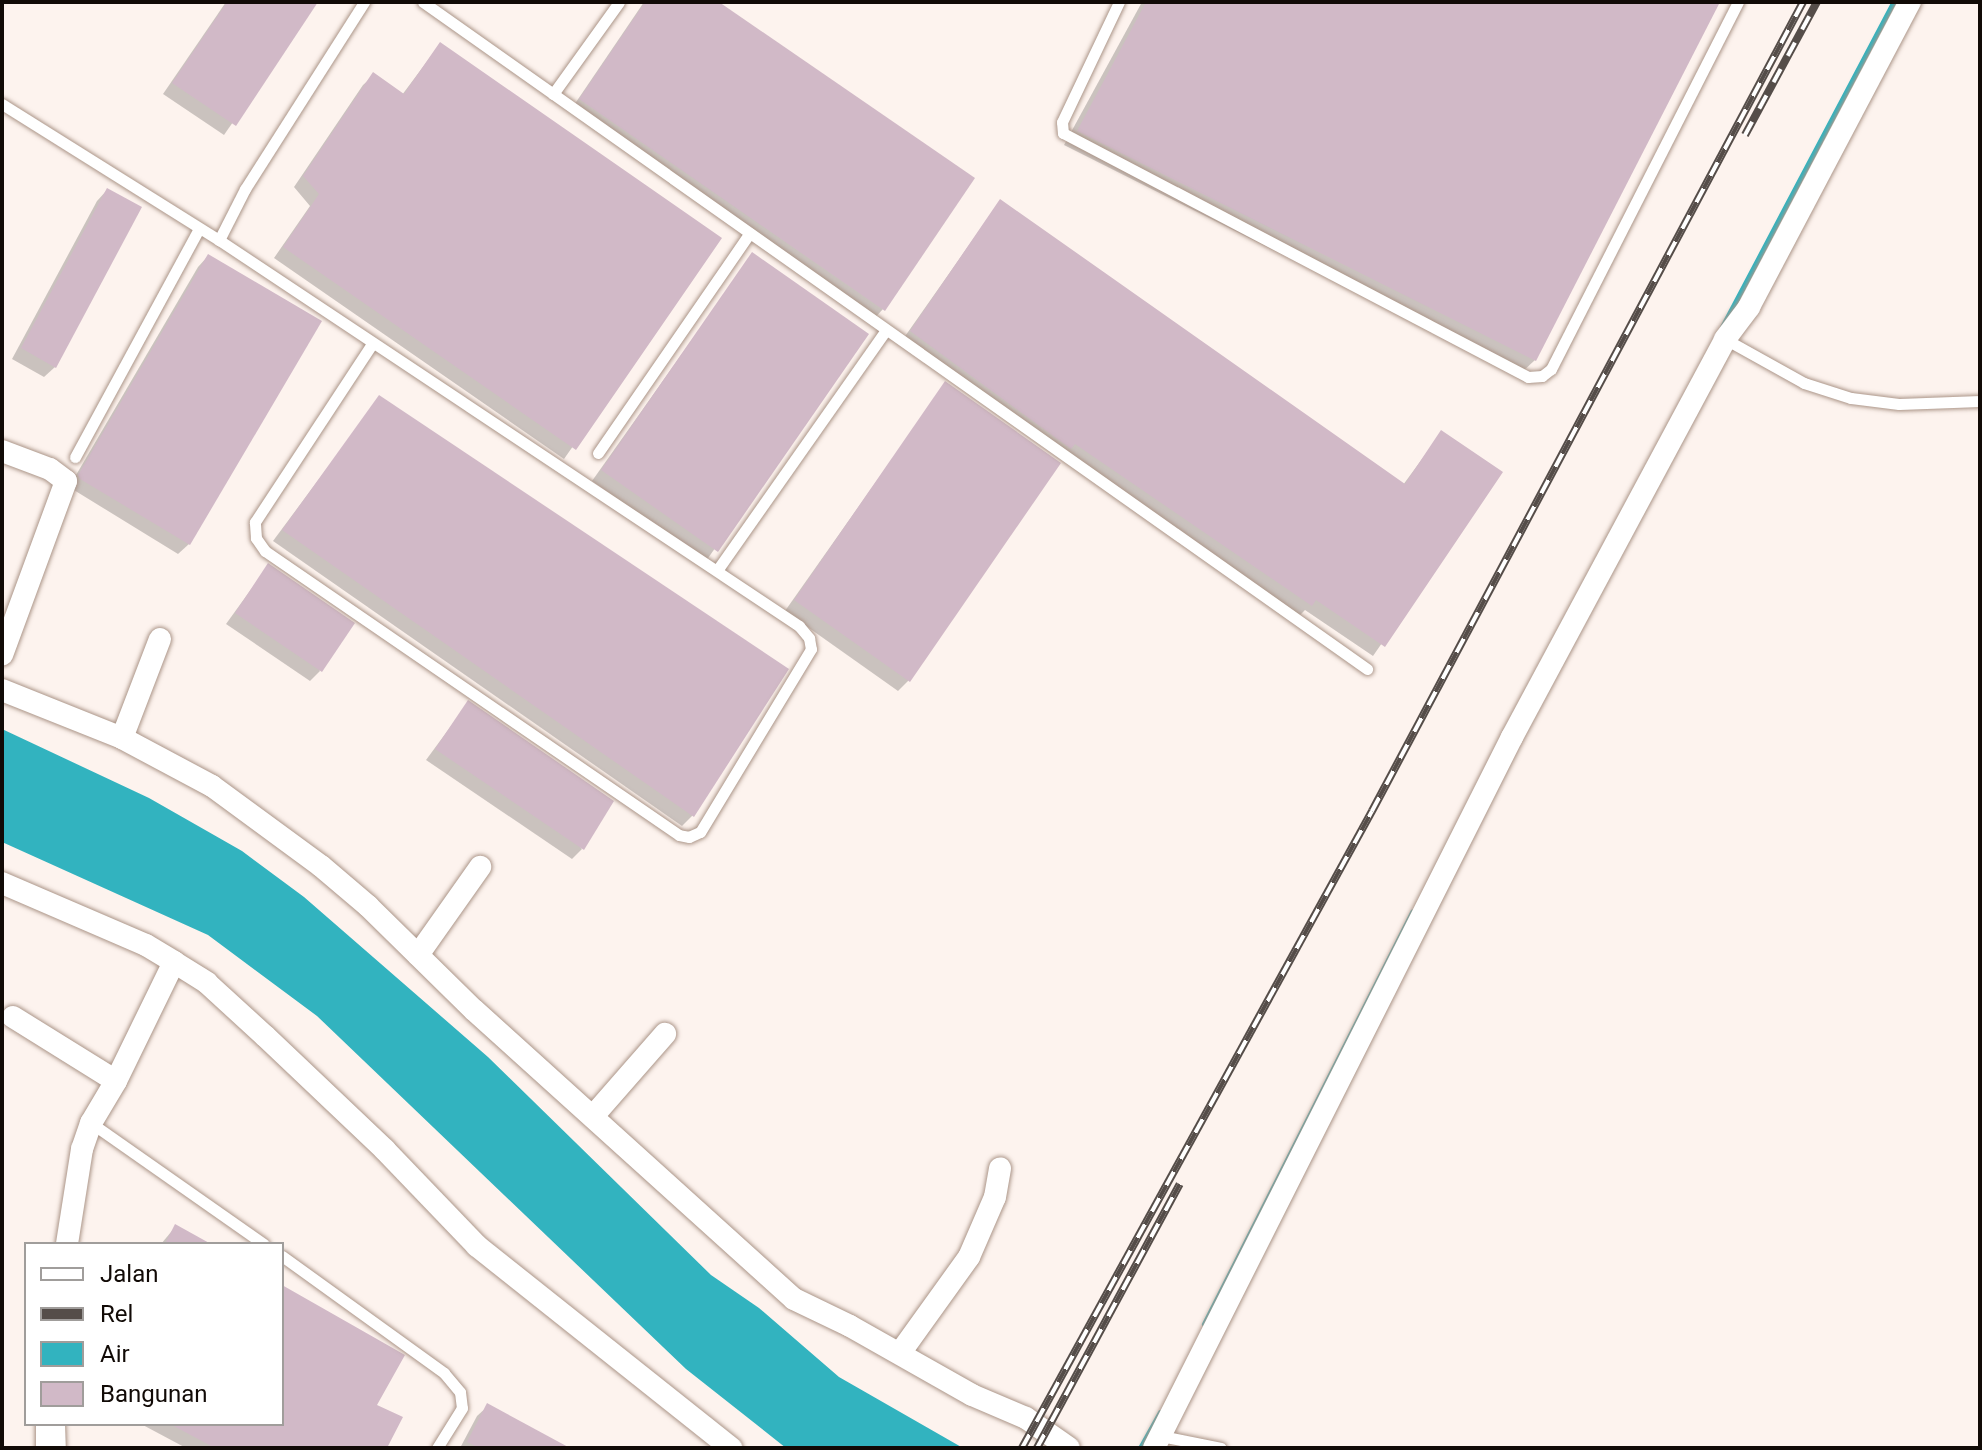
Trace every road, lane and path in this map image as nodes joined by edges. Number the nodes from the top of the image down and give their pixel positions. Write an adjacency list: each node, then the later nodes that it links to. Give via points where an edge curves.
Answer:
1 (364, 2): 11 (lane, via 245,189)
2 (423, 2): 7 (lane)
3 (619, 2): 7 (lane)
4 (1119, 2): 5 (lane, via 1062,122 1063,133 1528,377 1551,369)
5 (1738, 2)
6 (1910, 2): 13 (street, via 1749,307)
7 (553, 94): 10 (lane)
8 (2, 104): 9 (lane)
9 (199, 229): 11 (lane); 18 (lane)
10 (750, 233): 12 (lane); 17 (lane)
11 (219, 240): 14 (lane)
12 (886, 330): 19 (lane); 22 (lane)
13 (1725, 339): 15 (lane, via 1804,383 1851,398 1899,404); 41 (street, via 1512,737)
14 (372, 344): 19 (lane); 19 (lane, via 255,522 256,538 265,551 689,837 700,832 811,649 799,626)
15 (1980, 401)
16 (2, 451): 21 (street, via 61,474 66,481)
17 (598, 453)
18 (75, 457)
19 (718, 569)
20 (160, 639): 24 (street)
21 (2, 655)
22 (1367, 669)
23 (2, 690): 24 (street)
24 (122, 738): 27 (street, via 212,786 274,831)
25 (480, 867): 27 (street)
26 (2, 883): 28 (street)
27 (418, 955): 32 (street)
28 (174, 962): 31 (street); 45 (street, via 207,983 265,1036 477,1246)
29 (13, 1017): 31 (street)
30 (665, 1034): 32 (street)
31 (116, 1081): 33 (street)
32 (594, 1115): 38 (street, via 794,1299)
33 (91, 1123): 35 (street); 36 (lane)
34 (1000, 1168): 38 (street, via 995,1197 969,1257)
35 (67, 1242)
36 (261, 1242)
37 (284, 1257): 44 (lane, via 444,1373 463,1400)
38 (900, 1353): 46 (street, via 972,1395 1026,1418)
39 (47, 1426): 42 (street)
40 (59, 1426): 43 (lane)
41 (1158, 1442): 47 (lane)
42 (47, 1448)
43 (60, 1448)
44 (439, 1448)
45 (731, 1448)
46 (1069, 1448)
47 (1221, 1448)

